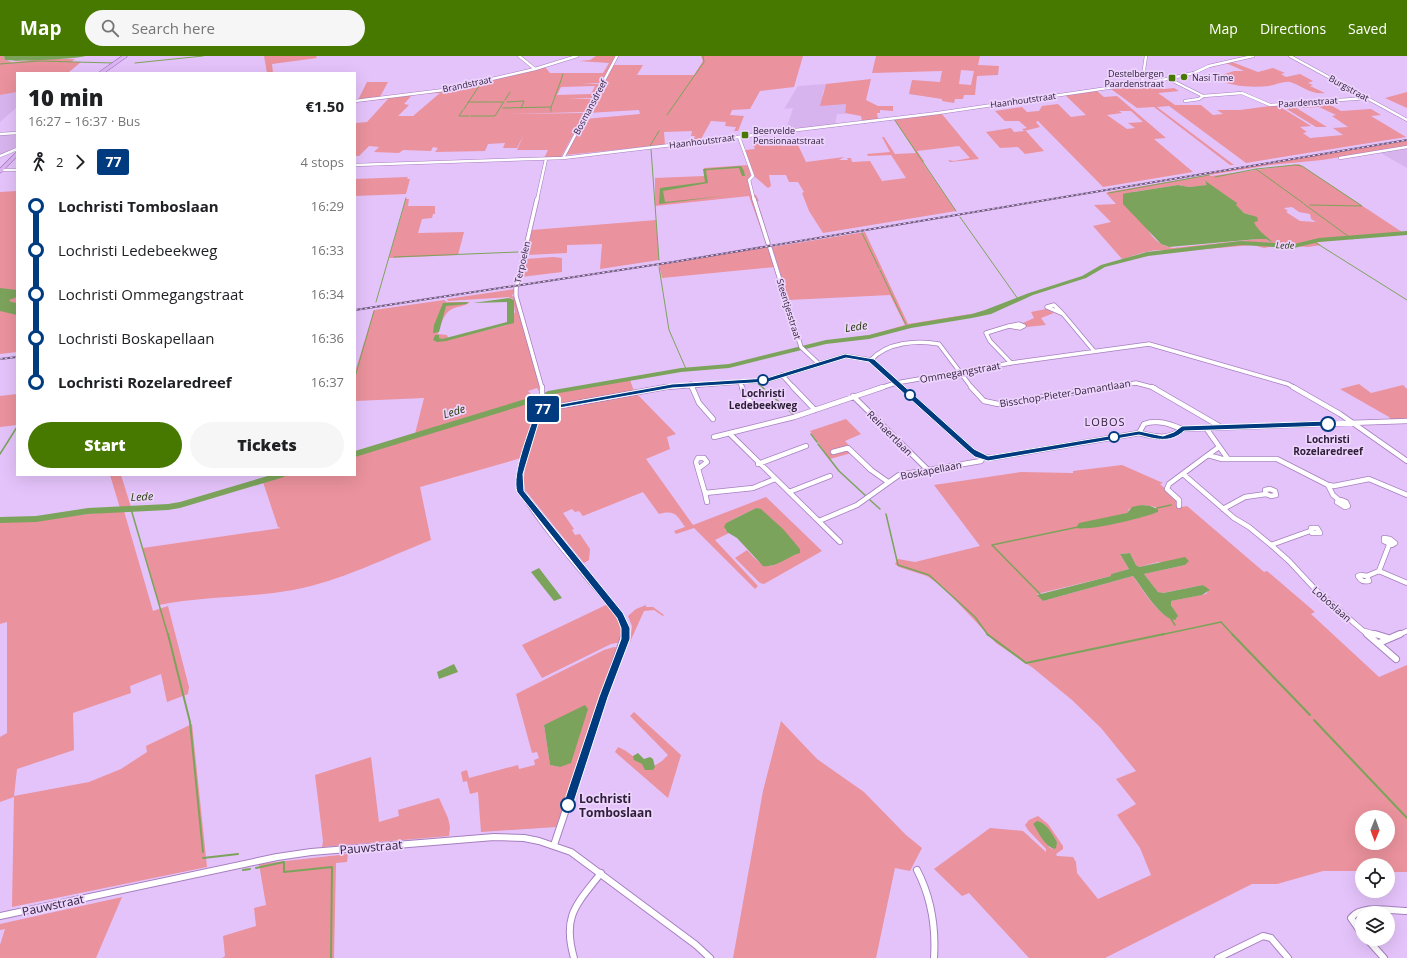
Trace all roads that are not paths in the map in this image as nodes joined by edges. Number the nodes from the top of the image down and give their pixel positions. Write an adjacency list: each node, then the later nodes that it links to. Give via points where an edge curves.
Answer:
1 (125, 56): 11 (main road)
2 (519, 56): 10 (street)
3 (577, 56): 10 (street, Brandstraat)
4 (617, 56): 26 (street, Bosmansdreef)
5 (1146, 56): 13 (street)
6 (1235, 56): 9 (street)
7 (1253, 56): 9 (street, Haanhoutstraat)
8 (1290, 56): 15 (street, Burgstraat)
9 (1242, 58): 12 (street, Haanhoutstraat)
10 (535, 69): 16 (street, Brandstraat, via 444,90)
11 (102, 72)
12 (1169, 79): 13 (street, Haanhoutstraat); 14 (street, Paardenstraat)
13 (1142, 83): 21 (street, Haanhoutstraat, via 938,113)
14 (1203, 96): 15 (street, Paardenstraat, via 1245,94 1270,105); 17 (street, Paardenstraat)
15 (1367, 98): 18 (street, Burgstraat)
16 (356, 101)
17 (1185, 101)
18 (1407, 120)
19 (16, 133): 20 (street)
20 (0, 134)
21 (739, 137): 26 (street, Haanhoutstraat); 32 (street, via 753,176 750,180 754,204)
22 (1407, 146): 27 (street)
23 (16, 148): 25 (street)
24 (16, 155): 30 (main road)
25 (0, 156)
26 (563, 158): 28 (street, Haanhoutstraat)
27 (1340, 158)
28 (546, 159): 29 (street, Haanhoutstraat); 49 (street, Terpoelen, via 516,293 542,383 543,396)
29 (356, 165)
30 (0, 170): 31 (street)
31 (16, 170)
32 (768, 243)
33 (770, 248): 41 (street, Steentjesstraat, via 802,348)
34 (1064, 314): 38 (street)
35 (1008, 326): 40 (street, via 986,333 990,341)
36 (944, 340): 37 (street)
37 (939, 344): 39 (street, via 922,341 884,349); 42 (street, Bisschop-Pieter-Damantlaan)
38 (1094, 351): 40 (street, Ommegangstraat); 53 (street, Ommegangstraat, via 1149,344 1208,359 1288,384)
39 (871, 360): 41 (street, via 845,356); 45 (street)
40 (1011, 363): 42 (street, Ommegangstraat)
41 (819, 364): 43 (street)
42 (960, 372): 45 (street, Ommegangstraat); 54 (street, Bisschop-Pieter-Damantlaan, via 982,400 993,404 1127,383 1142,384 1155,388)
43 (782, 375): 44 (street, via 768,380); 50 (street)
44 (740, 382): 46 (street); 48 (street, via 744,395)
45 (896, 383): 47 (street, Ommegangstraat); 64 (street, via 972,451)
46 (691, 384): 49 (street); 51 (street, via 698,403)
47 (853, 396): 50 (street, Ommegangstraat); 69 (street, Reinaertlaan)
48 (756, 407)
49 (539, 410): 96 (street, Terpoelen, via 520,474 520,492 620,616 626,632)
50 (815, 410): 58 (street, Ommegangstraat)
51 (713, 419)
52 (1407, 420): 53 (street, Boskapellaan)
53 (1351, 423): 54 (street, Boskapellaan); 66 (street, Ommegangstraat)
54 (1221, 427): 55 (street, Boskapellaan)
55 (1206, 428): 56 (street, Boskapellaan); 61 (street)
56 (1182, 429): 57 (street, Boskapellaan, via 1166,438); 57 (street, Boskapellaan, via 1153,421 1144,424)
57 (1139, 433): 64 (street, Boskapellaan, via 992,458)
58 (730, 434): 59 (street, Ommegangstraat); 67 (street)
59 (714, 438)
60 (806, 446): 67 (street)
61 (1219, 447): 63 (street); 65 (street)
62 (833, 452): 73 (street, Boskapellaan, via 848,448)
63 (1208, 455): 65 (street); 70 (street)
64 (983, 457): 69 (street, Boskapellaan, via 981,461)
65 (1228, 459): 74 (street, via 1277,459)
66 (1407, 461)
67 (758, 464): 72 (street)
68 (698, 469): 76 (street)
69 (928, 470): 73 (street, Boskapellaan, via 899,475)
70 (1183, 474): 81 (street, via 1169,484 1167,489 1179,500); 82 (street, Loboslaan)
71 (830, 476): 75 (street)
72 (775, 479): 75 (street); 76 (street, via 753,488)
73 (888, 482): 83 (street, Boskapellaan, via 858,505)
74 (1328, 485): 78 (street, via 1369,479); 79 (street)
75 (789, 492): 83 (street)
76 (705, 493): 80 (street)
77 (1266, 494): 82 (street, via 1245,497)
78 (1407, 495)
79 (1339, 500)
80 (707, 502)
81 (1179, 506)
82 (1223, 509): 86 (street, Loboslaan)
83 (819, 521): 85 (street)
84 (1310, 531): 86 (street)
85 (840, 542)
86 (1271, 545): 91 (street, Loboslaan, via 1315,589)
87 (1389, 545): 88 (street)
88 (1379, 571): 89 (street); 90 (street)
89 (1367, 576)
90 (1407, 583)
91 (1362, 630): 93 (street); 94 (street, Loboslaan)
92 (1407, 631): 93 (street)
93 (1388, 638): 94 (street)
94 (1379, 643): 95 (street, Loboslaan)
95 (1396, 659)
96 (554, 845): 98 (street, Pauwstraat, via 571,852); 102 (street, Pauwstraat, via 524,838 494,837 310,852)
97 (917, 870): 107 (street, via 924,882 934,933)
98 (601, 873): 105 (street, via 573,908 567,933); 106 (street, Pauwstraat)
99 (1395, 911): 100 (street)
100 (1407, 911)
101 (1355, 913): 103 (street, via 1351,918)
102 (0, 916)
103 (1355, 924)
104 (1373, 946): 110 (street)
105 (574, 958)
106 (710, 958)
107 (934, 958)
108 (1218, 958): 109 (street, via 1263,936 1272,938)
109 (1288, 958)
110 (1384, 958)

